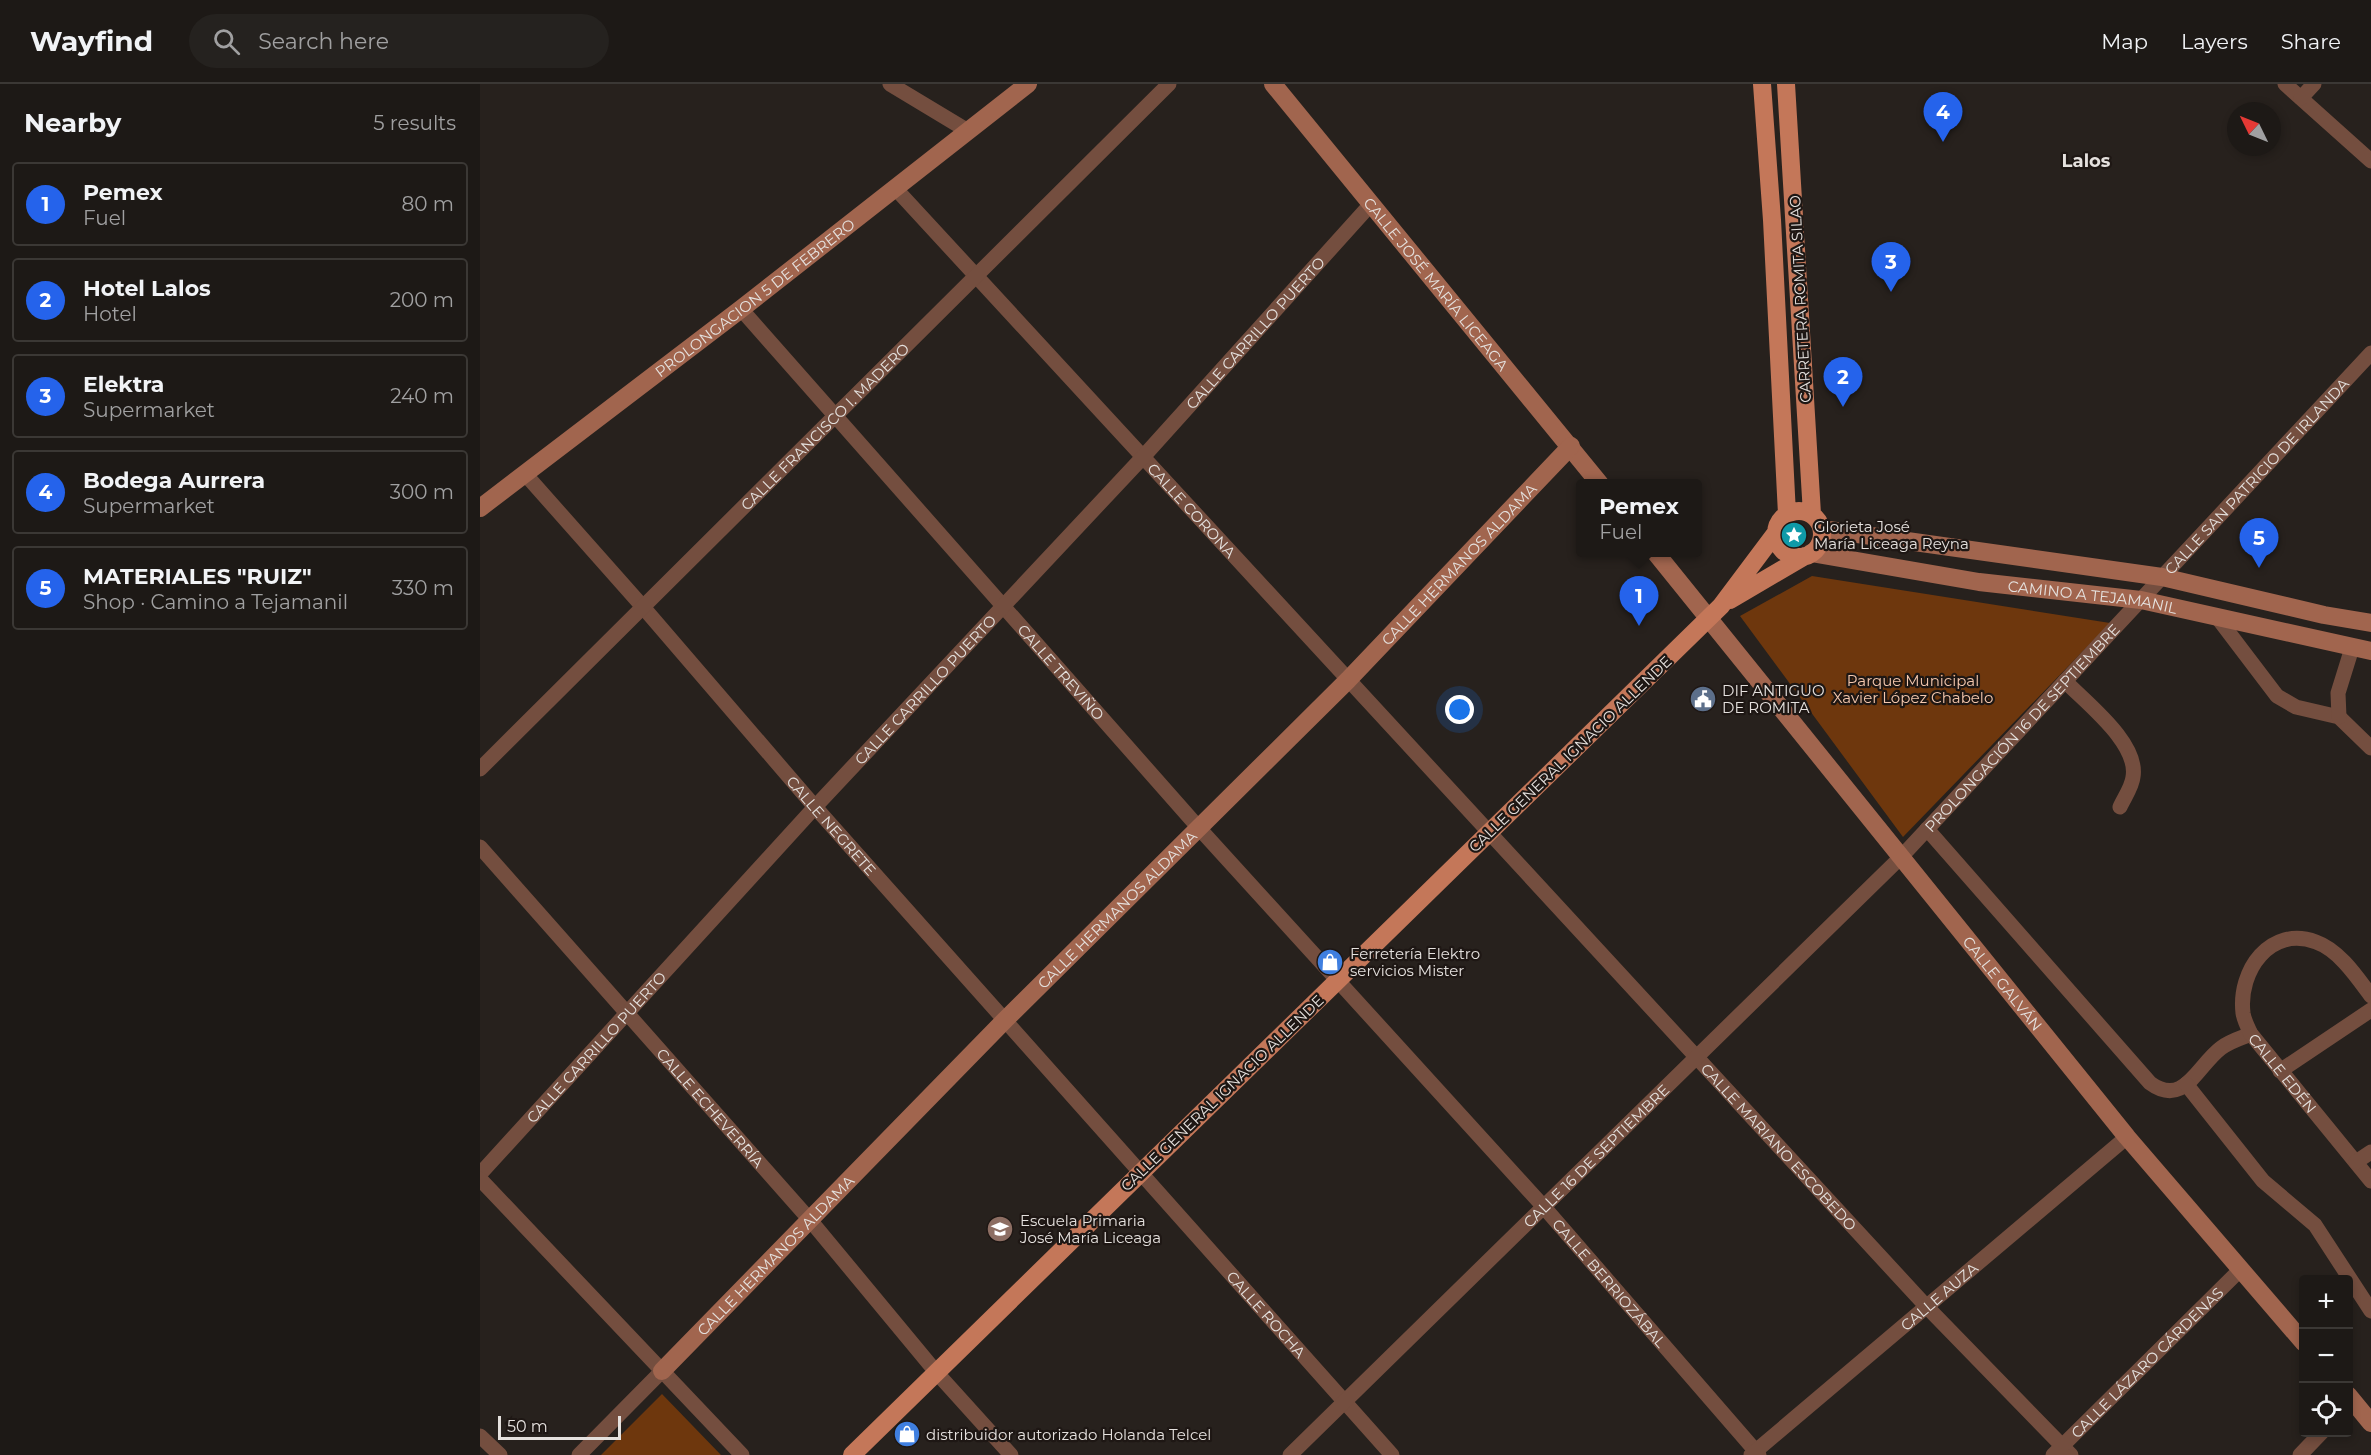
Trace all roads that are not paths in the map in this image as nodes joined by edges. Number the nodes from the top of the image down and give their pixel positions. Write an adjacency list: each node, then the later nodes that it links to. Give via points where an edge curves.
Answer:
1 (890, 84): 10 (street)
2 (1028, 84): 10 (street, PROLONGACION 5 DE FEBRERO)
3 (1169, 84): 14 (street, CALLE FRANCISCO I. MADERO)
4 (1273, 84): 13 (street, CALLE JOSÉ MARÍA LICEAGA)
5 (1762, 84): 23 (main road, CARRETERA ROMITA SILAO)
6 (1786, 84): 24 (main road, CARRETERA ROMITA SILAO)
7 (2285, 84): 9 (street)
8 (2314, 84): 9 (street)
9 (2301, 98): 11 (street)
10 (968, 131): 12 (street, PROLONGACION 5 DE FEBRERO)
11 (2371, 161)
12 (895, 188): 14 (street, CALLE CORONA); 15 (street, PROLONGACION 5 DE FEBRERO)
13 (1371, 204): 18 (street, CALLE JOSÉ MARÍA LICEAGA); 19 (street, CALLE CARRILLO PUERTO)
14 (977, 276): 17 (street, CALLE FRANCISCO I. MADERO); 19 (street, CALLE CORONA)
15 (741, 309): 17 (street, CALLE TREVIÑO); 20 (street, PROLONGACION 5 DE FEBRERO)
16 (2371, 353): 28 (street, CALLE SAN PATRICIO DE IRLANDA)
17 (835, 417): 31 (street, CALLE FRANCISCO I. MADERO); 32 (street, CALLE TREVIÑO)
18 (1571, 446): 21 (street, CALLE JOSÉ MARÍA LICEAGA); 38 (street, CALLE HERMANOS ALDAMA)
19 (1143, 457): 32 (street, CALLE CARRILLO PUERTO); 38 (street, CALLE CORONA)
20 (526, 475): 22 (street, PROLONGACION 5 DE FEBRERO); 31 (street, CALLE NEGRETE)
21 (1597, 479)
22 (480, 508)
23 (1787, 514): 24 (main road, via 1804,511); 25 (main road)
24 (1817, 521): 26 (main road, via 1822,538); 28 (street, CAMINO A TEJAMANIL)
25 (1775, 534): 26 (main road, via 1777,543 1789,555); 30 (main road, CALLE GENERAL IGNACIO ALLENDE)
26 (1808, 555): 29 (street, CAMINO A TEJAMANIL, via 1979,582); 30 (main road, CALLE GENERAL IGNACIO ALLENDE)
27 (1659, 557): 34 (street)
28 (2162, 577): 29 (street, CALLE SAN PATRICIO DE IRLANDA); 35 (street, CAMINO A TEJAMANIL)
29 (2141, 600): 33 (street, CAMINO A TEJAMANIL); 39 (street, PROLONGACIÓN 16 DE SEPTIEMBRE)
30 (1721, 606): 34 (main road, CALLE GENERAL IGNACIO ALLENDE)
31 (643, 607): 42 (street, CALLE FRANCISCO I. MADERO); 43 (street, CALLE NEGRETE)
32 (1003, 608): 43 (street, CALLE CARRILLO PUERTO); 45 (street, CALLE TREVIÑO)
33 (2217, 617): 36 (street, CAMINO A TEJAMANIL); 40 (street, via 2277,696 2296,707)
34 (1707, 619): 47 (main road, CALLE GENERAL IGNACIO ALLENDE); 49 (street, CALLE GALVÁN)
35 (2371, 623)
36 (2352, 648): 37 (street, CAMINO A TEJAMANIL); 40 (street, via 2338,693)
37 (2371, 651)
38 (1348, 680): 45 (street, CALLE HERMANOS ALDAMA); 47 (street, CALLE CORONA)
39 (2065, 681): 44 (street, via 2129,749 2134,776); 46 (street, PROLONGACIÓN 16 DE SEPTIEMBRE)
40 (2339, 717): 41 (street)
41 (2371, 748)
42 (480, 769)
43 (815, 807): 53 (street, CALLE CARRILLO PUERTO); 54 (street, CALLE NEGRETE)
44 (2120, 807)
45 (1198, 827): 50 (street, CALLE TREVIÑO); 54 (street, CALLE HERMANOS ALDAMA)
46 (1927, 829): 49 (street, PROLONGACIÓN 16 DE SEPTIEMBRE); 58 (street, via 2150,1083 2169,1092)
47 (1490, 833): 50 (main road, CALLE GENERAL IGNACIO ALLENDE); 56 (street, CALLE MARIANO ESCOBEDO)
48 (480, 847): 53 (street, CALLE ECHEVERRÍA)
49 (1902, 856): 56 (street, CALLE 16 DE SEPTIEMBRE); 59 (street, CALLE GALVÁN)
50 (1336, 980): 62 (main road, CALLE GENERAL IGNACIO ALLENDE); 66 (street, CALLE BERRIOZÁBAL)
51 (2371, 996): 55 (street, CALLE EDÉN, via 2336,955 2317,942 2297,938 2278,941 2260,954 2248,972 2243,1015)
52 (2371, 1010): 57 (street)
53 (628, 1013): 63 (street, CALLE CARRILLO PUERTO); 67 (street, CALLE ECHEVERRÍA)
54 (1005, 1020): 62 (street, CALLE NEGRETE); 67 (street, CALLE HERMANOS ALDAMA)
55 (2251, 1034): 57 (street, CALLE EDÉN); 58 (street, via 2221,1048)
56 (1695, 1057): 66 (street, CALLE 16 DE SEPTIEMBRE); 69 (street, CALLE MARIANO ESCOBEDO)
57 (2280, 1071): 61 (street, CALLE EDÉN)
58 (2186, 1084): 70 (street, via 2263,1181 2315,1225)
59 (2127, 1137): 68 (street, CALLE GALVÁN); 69 (street, CALLE AUZA)
60 (2371, 1152): 61 (street)
61 (2356, 1162): 65 (street, CALLE EDÉN)
62 (1141, 1172): 73 (main road, CALLE GENERAL IGNACIO ALLENDE); 74 (street, CALLE ROCHA)
63 (480, 1174)
64 (480, 1179): 72 (street)
65 (2371, 1181)
66 (1543, 1206): 74 (street, CALLE 16 DE SEPTIEMBRE); 80 (street, CALLE BERRIOZÁBAL)
67 (810, 1220): 72 (street, CALLE HERMANOS ALDAMA); 73 (street, CALLE ECHEVERRÍA)
68 (2241, 1269): 71 (street, CALLE GALVÁN); 79 (street, CALLE LÁZARO CÁRDENAS)
69 (1926, 1306): 79 (street, CALLE MARIANO ESCOBEDO); 80 (street, CALLE AUZA)
70 (2371, 1311)
71 (2299, 1337)
72 (662, 1371): 82 (street); 83 (street)
73 (936, 1372): 84 (main road, CALLE GENERAL IGNACIO ALLENDE); 85 (street, CALLE ECHEVERRÍA)
74 (1345, 1402): 86 (street, CALLE 16 DE SEPTIEMBRE); 87 (street, CALLE ROCHA)
75 (2353, 1403): 76 (street)
76 (2371, 1423)
77 (480, 1436): 81 (street)
78 (2317, 1437): 88 (street)
79 (2062, 1452)
80 (1755, 1454)
81 (500, 1455)
82 (579, 1455)
83 (742, 1455)
84 (852, 1455)
85 (1011, 1455)
86 (1290, 1455)
87 (1392, 1455)
88 (2300, 1455)

